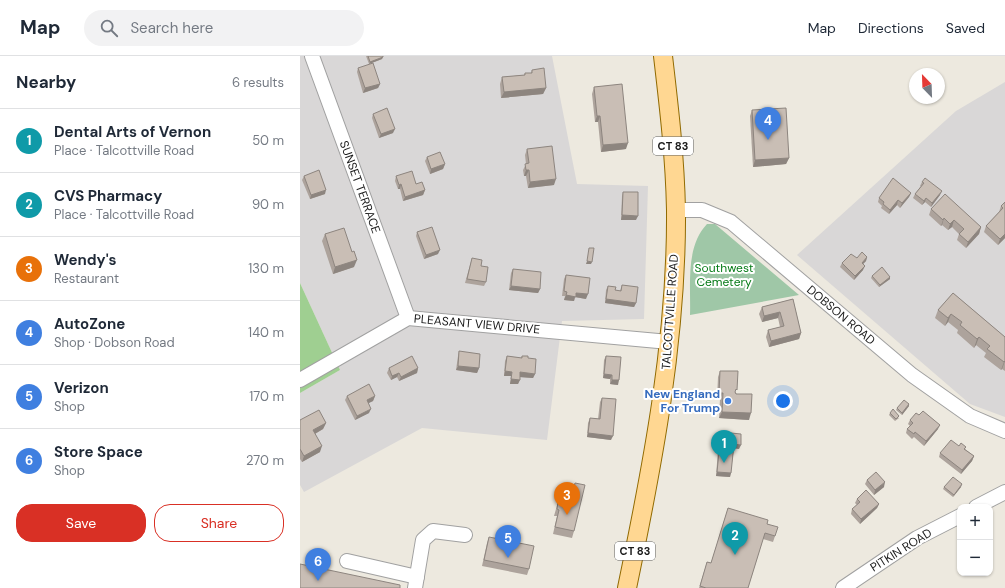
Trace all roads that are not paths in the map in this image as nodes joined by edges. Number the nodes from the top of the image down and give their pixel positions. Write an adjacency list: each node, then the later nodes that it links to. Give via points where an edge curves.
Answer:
1 (312, 56): 4 (street, SUNSET TERRACE)
2 (663, 56): 3 (main road, TALCOTTVILLE ROAD / CT 83)
3 (676, 210): 5 (main road, TALCOTTVILLE ROAD / CT 83); 7 (street, DOBSON ROAD, via 702,210 731,222 912,375 970,416)
4 (408, 318): 5 (street, PLEASANT VIEW DRIVE); 6 (street, PLEASANT VIEW DRIVE)
5 (670, 342): 14 (main road, TALCOTTVILLE ROAD / CT 83, via 658,428)
6 (300, 380)
7 (1005, 431)
8 (1005, 492): 9 (street)
9 (982, 504)
10 (957, 518): 15 (street, PITKIN ROAD, via 917,538)
11 (465, 535): 13 (street, via 433,531 423,540)
12 (347, 561): 13 (street)
13 (416, 582)
14 (627, 588)
15 (843, 588)

